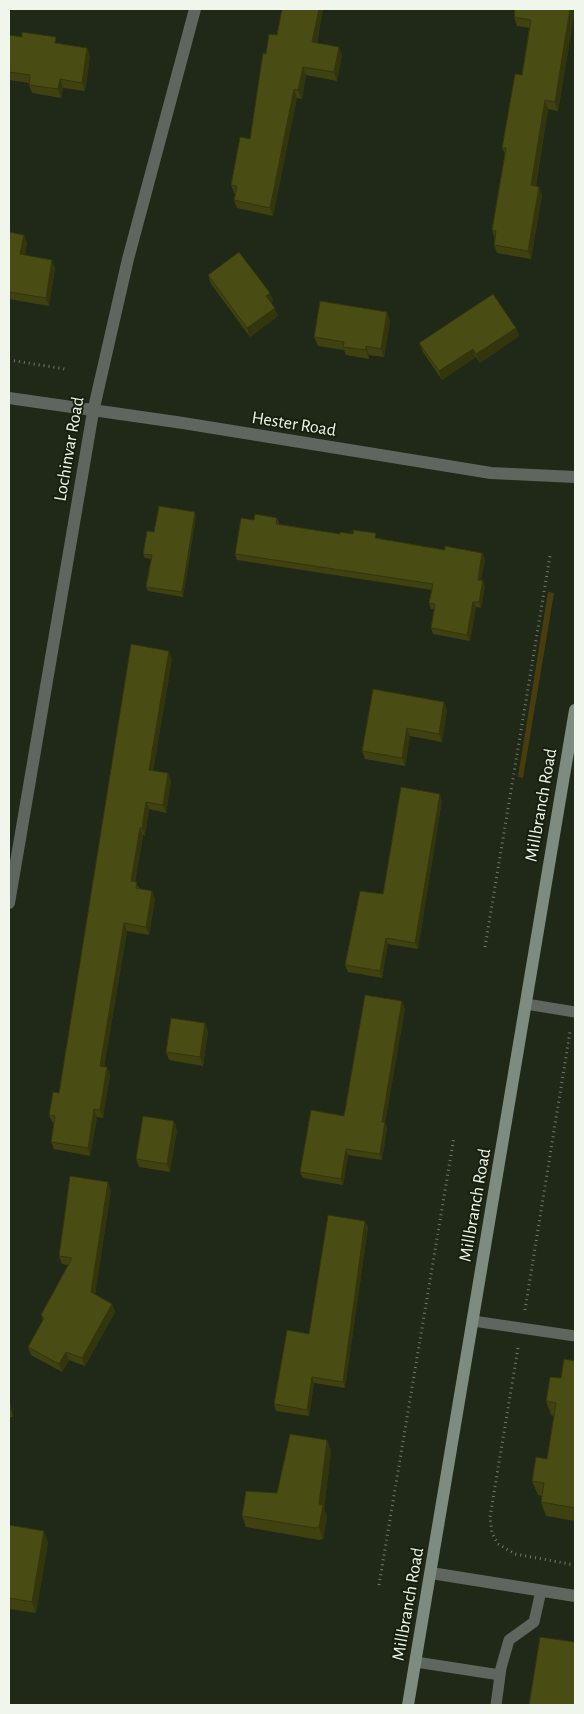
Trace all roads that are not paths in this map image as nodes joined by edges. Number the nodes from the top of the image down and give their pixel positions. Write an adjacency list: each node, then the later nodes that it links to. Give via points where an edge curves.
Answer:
1 (196, 9): 3 (street, Lochinvar Road, via 128,259)
2 (9, 398): 3 (street, Hester Road)
3 (93, 412): 4 (street, Hester Road, via 183,423 491,473); 6 (street, Lochinvar Road)
4 (575, 477)
5 (575, 710): 8 (main road, Millbranch Road)
6 (13, 844): 7 (street, Lochinvar Road)
7 (9, 903)
8 (526, 1004): 9 (lane); 10 (main road, Millbranch Road)
9 (575, 1012)
10 (473, 1321): 11 (lane); 12 (main road, Millbranch Road)
11 (575, 1336)
12 (431, 1573): 13 (street); 15 (main road, Millbranch Road)
13 (541, 1590): 14 (street); 16 (lane, via 534,1622 509,1640)
14 (575, 1596)
15 (416, 1662): 16 (lane); 17 (main road, Millbranch Road)
16 (500, 1675): 18 (lane)
17 (408, 1705)
18 (496, 1705)

